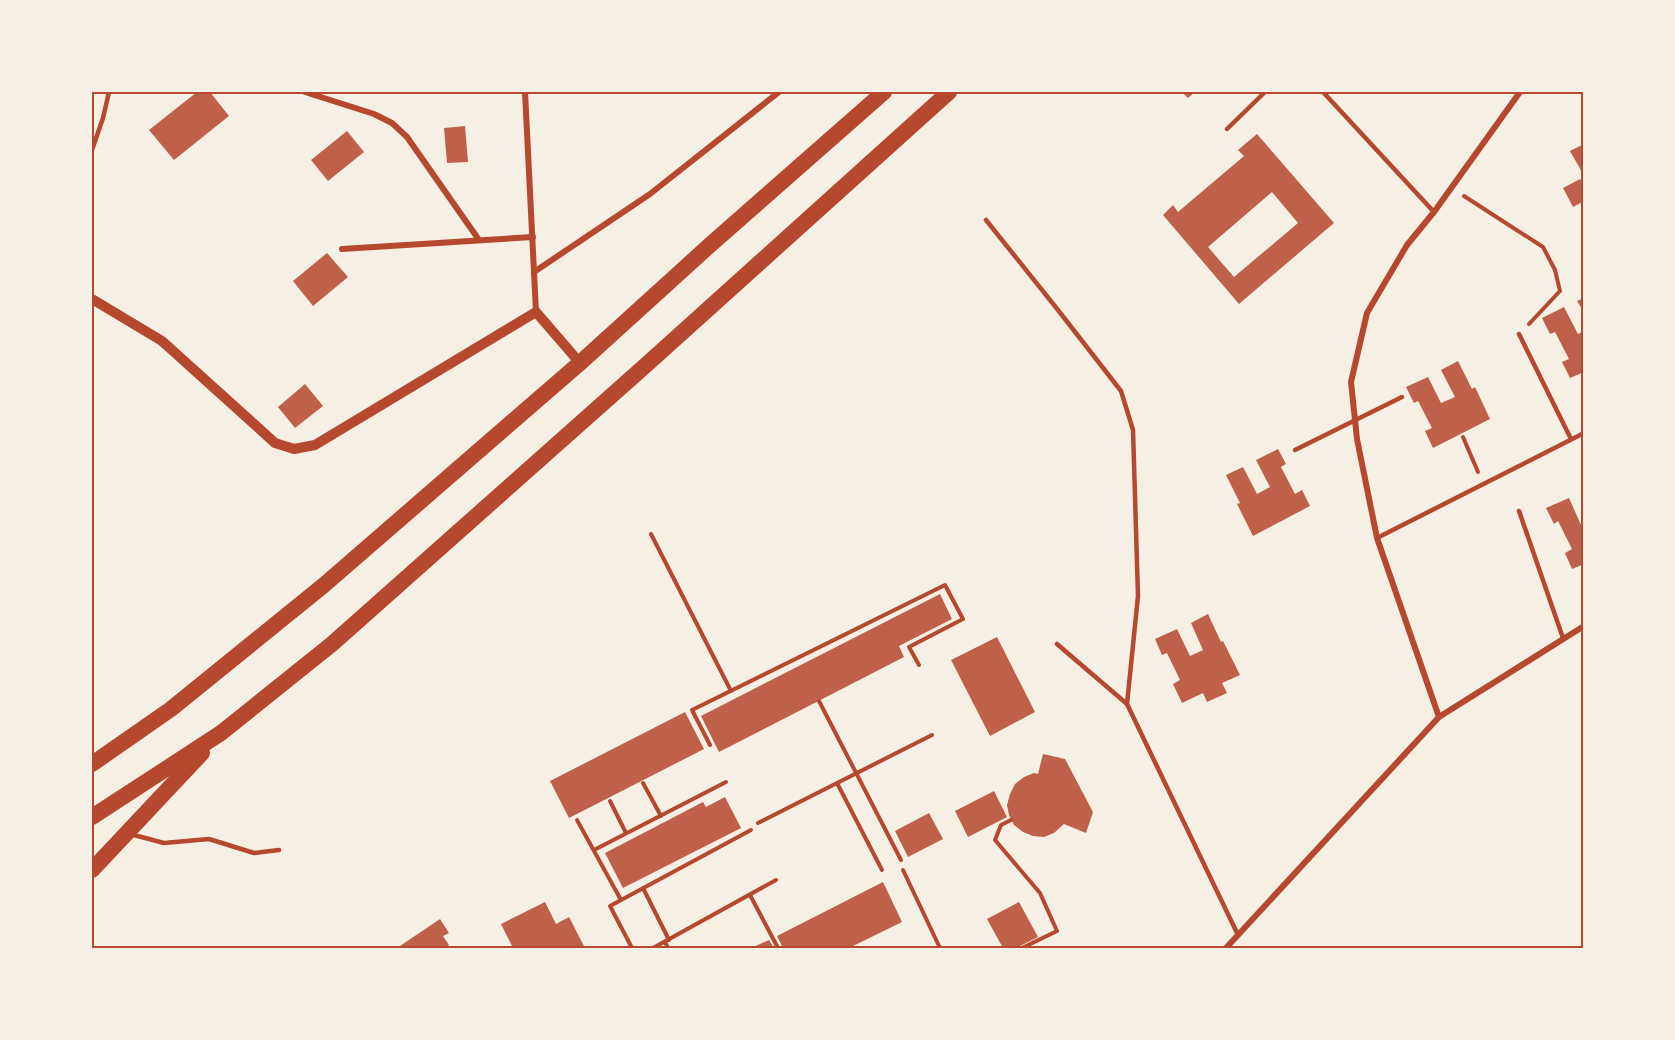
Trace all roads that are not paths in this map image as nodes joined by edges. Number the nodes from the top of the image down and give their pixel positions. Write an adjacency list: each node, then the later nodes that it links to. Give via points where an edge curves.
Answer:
1 (109, 92): 11 (lane)
2 (305, 92): 15 (street, via 392,123 407,137)
3 (525, 92): 14 (street)
4 (778, 92): 17 (street, via 650,194)
5 (884, 92): 21 (highway)
6 (949, 92): 34 (highway, via 416,571)
7 (1265, 92): 10 (lane)
8 (1323, 92): 12 (lane)
9 (1520, 92): 12 (street)
10 (1227, 129)
11 (92, 150)
12 (1434, 212): 23 (street, via 1407,245 1367,313 1351,382)
13 (986, 220): 32 (lane, via 1121,391 1133,430 1138,596)
14 (533, 237): 15 (street); 17 (street)
15 (479, 240): 16 (street)
16 (342, 249)
17 (534, 272): 19 (street)
18 (92, 299): 19 (street, via 162,340 275,443 294,448 315,445)
19 (536, 312): 21 (street)
20 (1519, 334): 25 (lane)
21 (580, 363): 35 (highway, via 324,585 171,709)
22 (1402, 397): 23 (lane)
23 (1355, 420): 26 (lane); 28 (street)
24 (1584, 433): 25 (lane)
25 (1571, 440): 28 (lane)
26 (1295, 450)
27 (1519, 511): 30 (lane)
28 (1377, 538): 33 (street)
29 (1584, 626): 30 (street)
30 (1563, 638): 33 (street)
31 (1057, 644): 32 (lane)
32 (1127, 704): 40 (lane)
33 (1439, 717): 40 (street)
34 (221, 733): 36 (highway); 37 (highway)
35 (92, 764)
36 (92, 817)
37 (127, 834): 38 (lane, via 164,843 209,839 254,853); 39 (highway)
38 (279, 850)
39 (92, 870)
40 (1238, 935): 41 (street)
41 (1226, 948)

